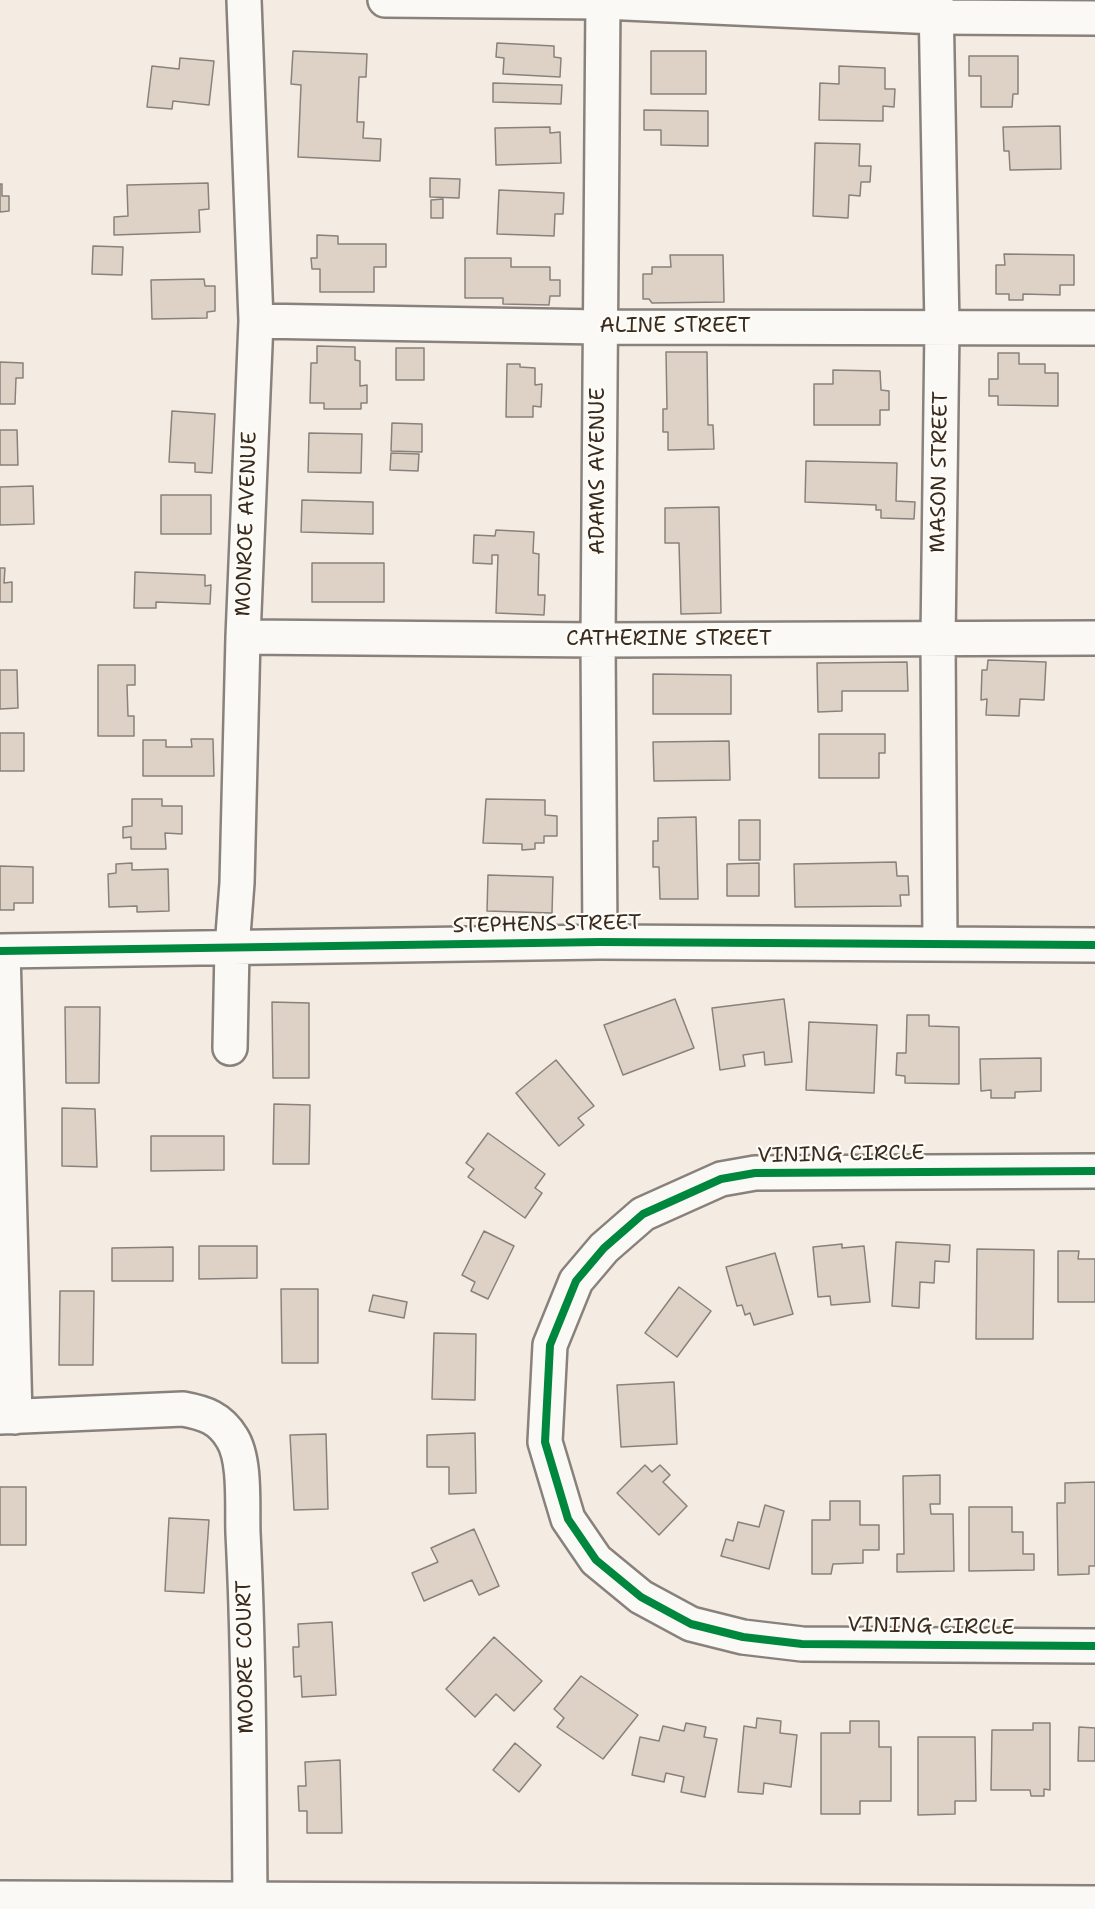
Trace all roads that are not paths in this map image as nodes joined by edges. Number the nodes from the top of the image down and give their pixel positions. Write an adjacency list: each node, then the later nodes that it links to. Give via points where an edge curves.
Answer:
1 (244, 0): 6 (street, MONROE AVENUE)
2 (385, 0): 3 (street)
3 (603, 1): 4 (street); 7 (street, ADAMS AVENUE)
4 (936, 9): 5 (street); 8 (street, MASON STREET)
5 (1095, 18)
6 (256, 321): 7 (street, ALINE STREET); 10 (street, MONROE AVENUE)
7 (600, 327): 8 (street, ALINE STREET); 12 (street, ADAMS AVENUE)
8 (942, 327): 9 (street, ALINE STREET); 13 (street, MASON STREET)
9 (1095, 328)
10 (243, 637): 12 (street, CATHERINE STREET); 17 (street, MONROE AVENUE)
11 (1095, 638): 13 (street, CATHERINE STREET)
12 (598, 640): 13 (street, CATHERINE STREET); 14 (street, ADAMS AVENUE)
13 (938, 640): 15 (street, MASON STREET)
14 (600, 942): 15 (street, STEPHENS STREET); 17 (street, STEPHENS STREET)
15 (940, 944): 16 (street, STEPHENS STREET)
16 (1095, 945)
17 (232, 948): 18 (street, STEPHENS STREET); 19 (street, MONROE AVENUE)
18 (2, 951): 21 (street)
19 (230, 1048)
20 (1095, 1172): 22 (street, VINING CIRCLE, via 755,1173 721,1179 643,1214 604,1248 576,1281 550,1345 545,1442 568,1519 596,1560 641,1597 692,1624 743,1637 802,1644)
21 (8, 1417): 24 (street, MOORE COURT, via 183,1409 219,1422 233,1439 240,1461 246,1589)
22 (1095, 1646)
23 (0, 1898): 24 (street)
24 (250, 1898): 26 (street)
25 (1095, 1903): 26 (street)
26 (367, 1904)

